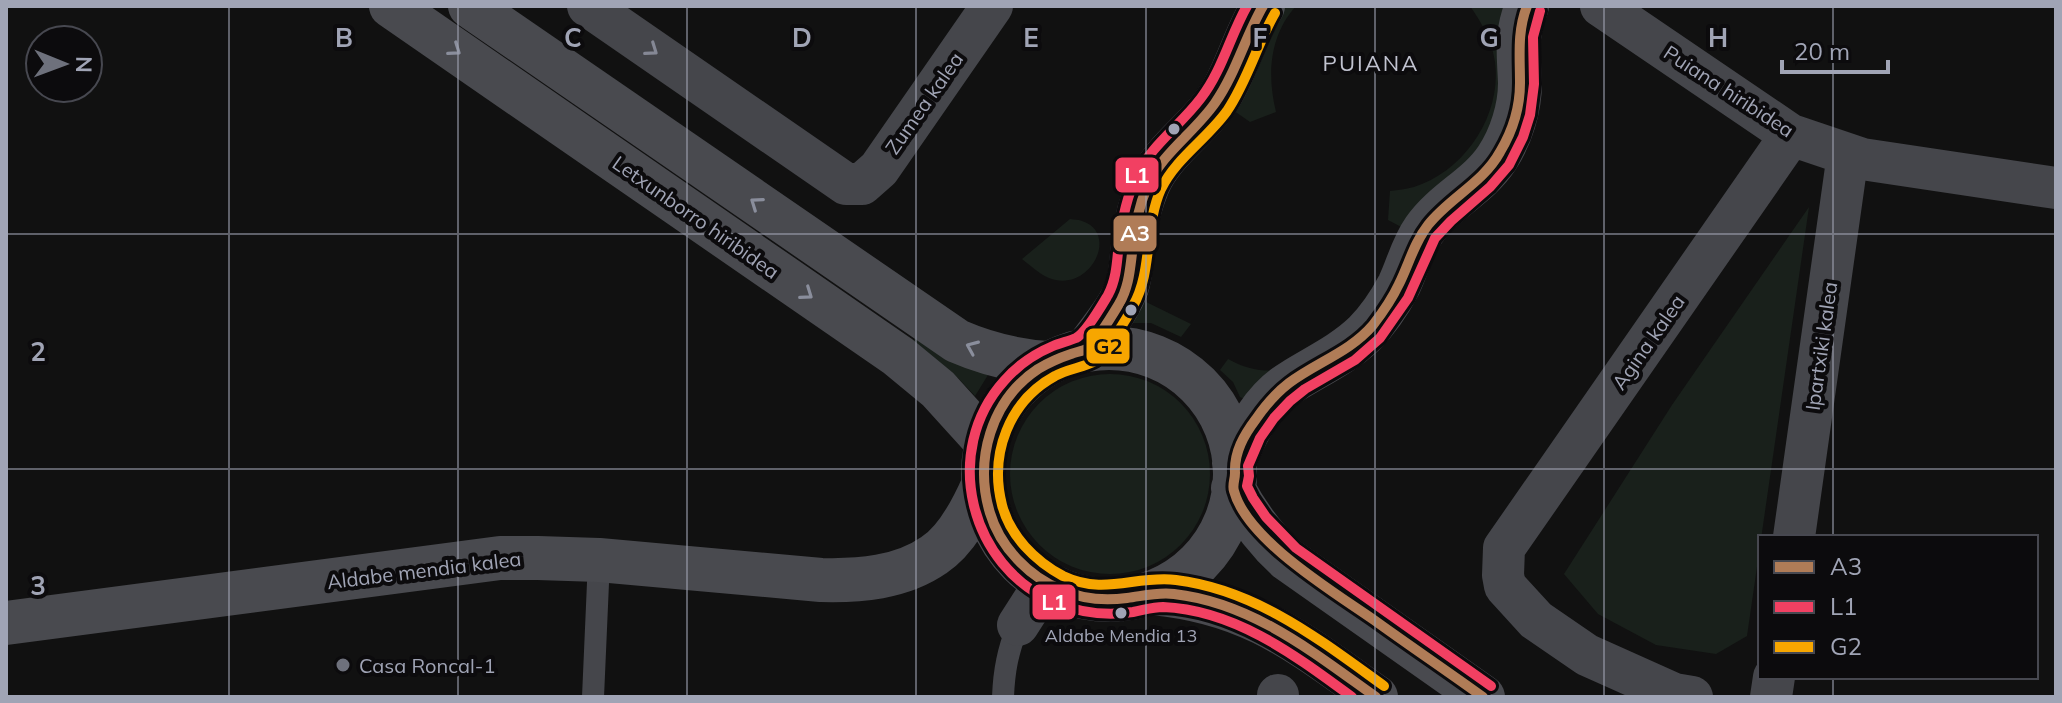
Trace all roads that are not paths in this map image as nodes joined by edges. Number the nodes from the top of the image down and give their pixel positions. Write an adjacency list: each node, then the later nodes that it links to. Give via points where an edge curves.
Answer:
1 (391, 6): 12 (main road, Letxunborro hiribidea, one-way to 12, via 898,356 938,389)
2 (470, 6): 11 (main road, one-way to 2, via 1024,361 957,341)
3 (588, 6): 4 (street, Zumea kalea, one-way to 4, via 846,184 862,184 879,169)
4 (992, 6)
5 (1263, 6): 11 (main road, via 1221,94 1163,159 1149,183 1117,307)
6 (1527, 6): 13 (main road, via 1517,46 1517,111 1498,158 1426,227 1386,308 1364,334 1272,397 1244,438)
7 (1601, 6): 8 (street, Puiana hiribidea)
8 (1791, 135): 9 (street, Puiana hiribidea); 25 (street, Agina kalea, via 1504,548 1505,586 1536,620 1587,655)
9 (1848, 154): 10 (street, Puiana hiribidea); 14 (street, Ipartxiki kalea)
10 (2056, 188)
11 (1068, 356): 12 (main road, via 1015,389 993,424); 13 (main road, via 1127,348 1164,360 1196,382 1220,413 1233,450)
12 (985, 464): 15 (main road, Aldabe mendia kalea, via 963,523); 17 (main road, via 993,525)
13 (1234, 476): 18 (main road, via 1232,502 1211,548 1193,568); 24 (main road, via 1247,515 1287,559)
14 (1794, 535)
15 (935, 555): 16 (main road, Aldabe mendia kalea, via 895,573 851,581); 17 (main road, Aldabe mendia kalea, via 976,554)
16 (599, 560): 19 (main road, Aldabe mendia kalea, via 500,558); 21 (lane)
17 (1032, 572): 18 (main road, via 1088,598); 20 (street, via 1034,600)
18 (1152, 593): 23 (main road, via 1207,601 1259,620)
19 (6, 623)
20 (1018, 625): 22 (lane, via 1004,668)
21 (593, 697)
22 (1003, 697)
23 (1376, 697)
24 (1483, 697)
25 (1692, 697)

